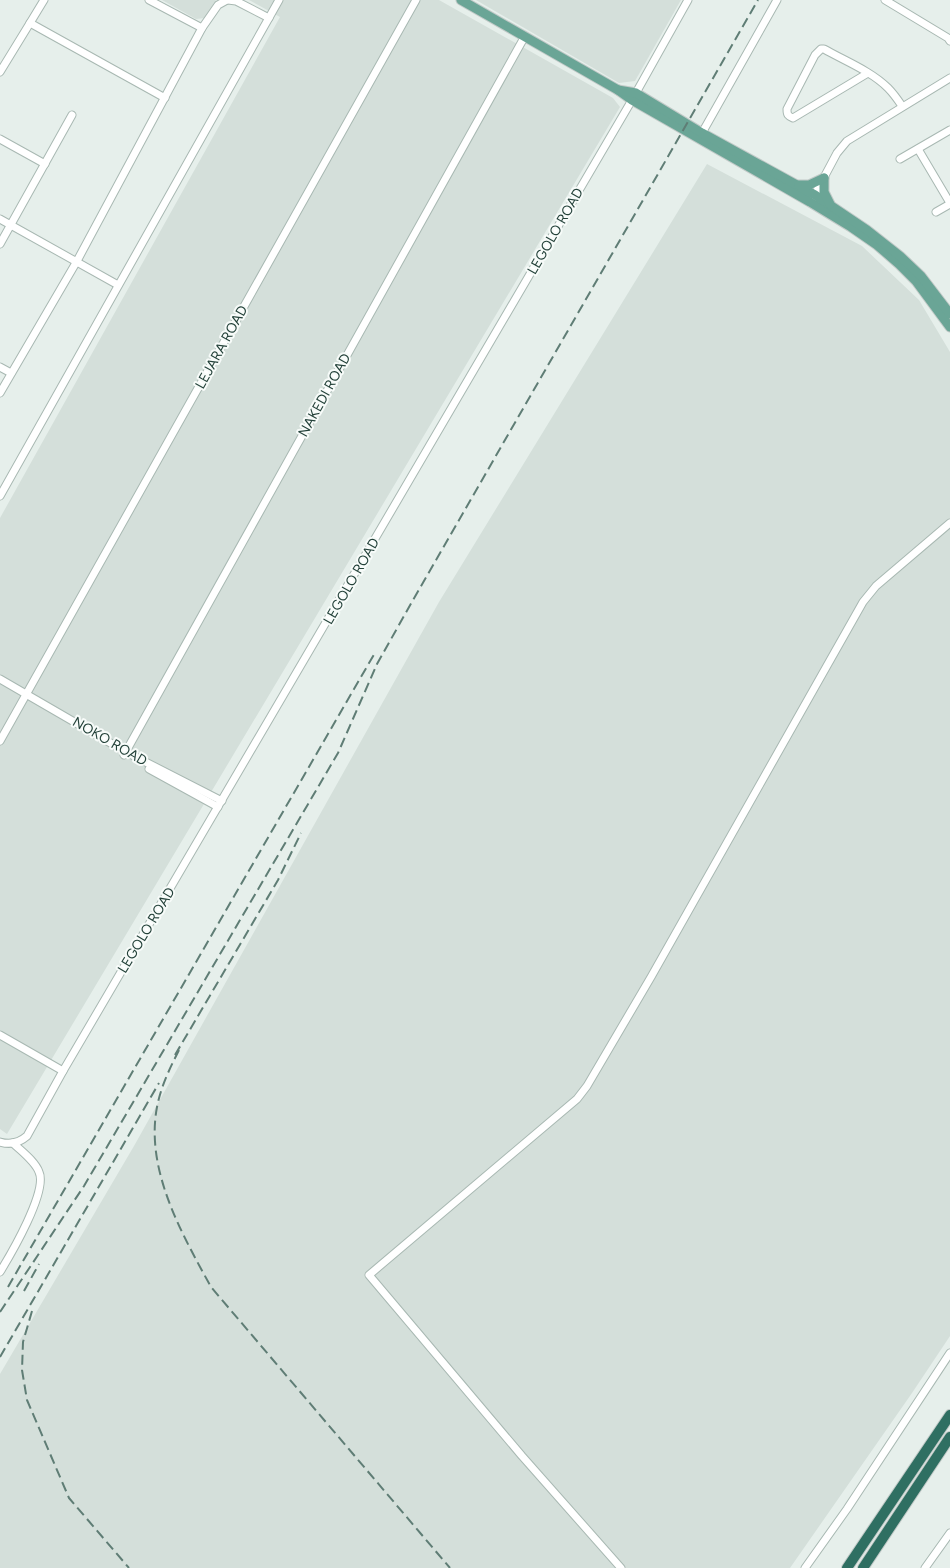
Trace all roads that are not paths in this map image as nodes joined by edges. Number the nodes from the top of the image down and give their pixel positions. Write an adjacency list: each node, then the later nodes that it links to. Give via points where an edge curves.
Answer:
1 (44, 0): 11 (street)
2 (148, 0): 12 (street)
3 (227, 0): 10 (street, via 236,1); 12 (street, via 218,5)
4 (279, 0): 10 (street)
5 (416, 0): 48 (street, LEJARA ROAD)
6 (461, 0): 13 (main road)
7 (688, 0): 18 (street, LEGOLO ROAD)
8 (777, 0): 23 (street)
9 (885, 0): 14 (street)
10 (269, 18): 38 (street)
11 (30, 23): 15 (street); 19 (street)
12 (202, 28): 19 (street)
13 (525, 36): 18 (main road); 50 (street, NAKEDI ROAD)
14 (949, 38)
15 (0, 72)
16 (868, 73): 16 (street, via 821,49 815,55 787,114 793,118); 20 (street, via 888,88)
17 (950, 78): 20 (street)
18 (634, 97): 23 (main road); 30 (main road); 51 (street, LEGOLO ROAD)
19 (165, 98): 37 (street)
20 (902, 106): 28 (street, via 847,140)
21 (72, 116): 27 (street)
22 (950, 130): 25 (street)
23 (702, 132): 29 (main road)
24 (0, 139): 27 (street)
25 (918, 149): 26 (street); 31 (street)
26 (900, 159)
27 (45, 164): 35 (street)
28 (824, 178): 29 (main road, via 809,185); 30 (street); 32 (main road, via 824,192)
29 (798, 185): 30 (main road)
30 (812, 199): 32 (main road); 39 (main road, via 899,264)
31 (950, 203): 33 (street)
32 (832, 206): 39 (main road, via 900,256 921,276)
33 (936, 212)
34 (0, 219): 35 (street)
35 (10, 225): 36 (street); 37 (street)
36 (0, 244)
37 (76, 260): 38 (street); 42 (street)
38 (118, 285): 44 (street)
39 (946, 311): 40 (main road)
40 (950, 327)
41 (0, 367): 42 (street)
42 (11, 372): 43 (street)
43 (0, 393)
44 (0, 496)
45 (950, 523): 61 (street, via 876,586 863,602 577,1099 369,1275)
46 (0, 679): 48 (street, NOKO ROAD)
47 (0, 684): 48 (street)
48 (25, 695): 49 (street, LEJARA ROAD); 50 (street, NOKO ROAD)
49 (0, 741)
50 (125, 753): 51 (street, NOKO ROAD)
51 (220, 804): 53 (street, LEGOLO ROAD)
52 (0, 1035): 53 (street)
53 (63, 1071): 55 (street, LEGOLO ROAD, via 27,1136)
54 (0, 1142): 55 (street)
55 (13, 1143): 56 (street, via 40,1172 42,1182 23,1230)
56 (0, 1272)
57 (950, 1353): 62 (street)
58 (950, 1415): 63 (highway)
59 (950, 1437): 64 (highway)
60 (950, 1532): 65 (street)
61 (621, 1568)
62 (805, 1568)
63 (847, 1568)
64 (863, 1568)
65 (926, 1568)

